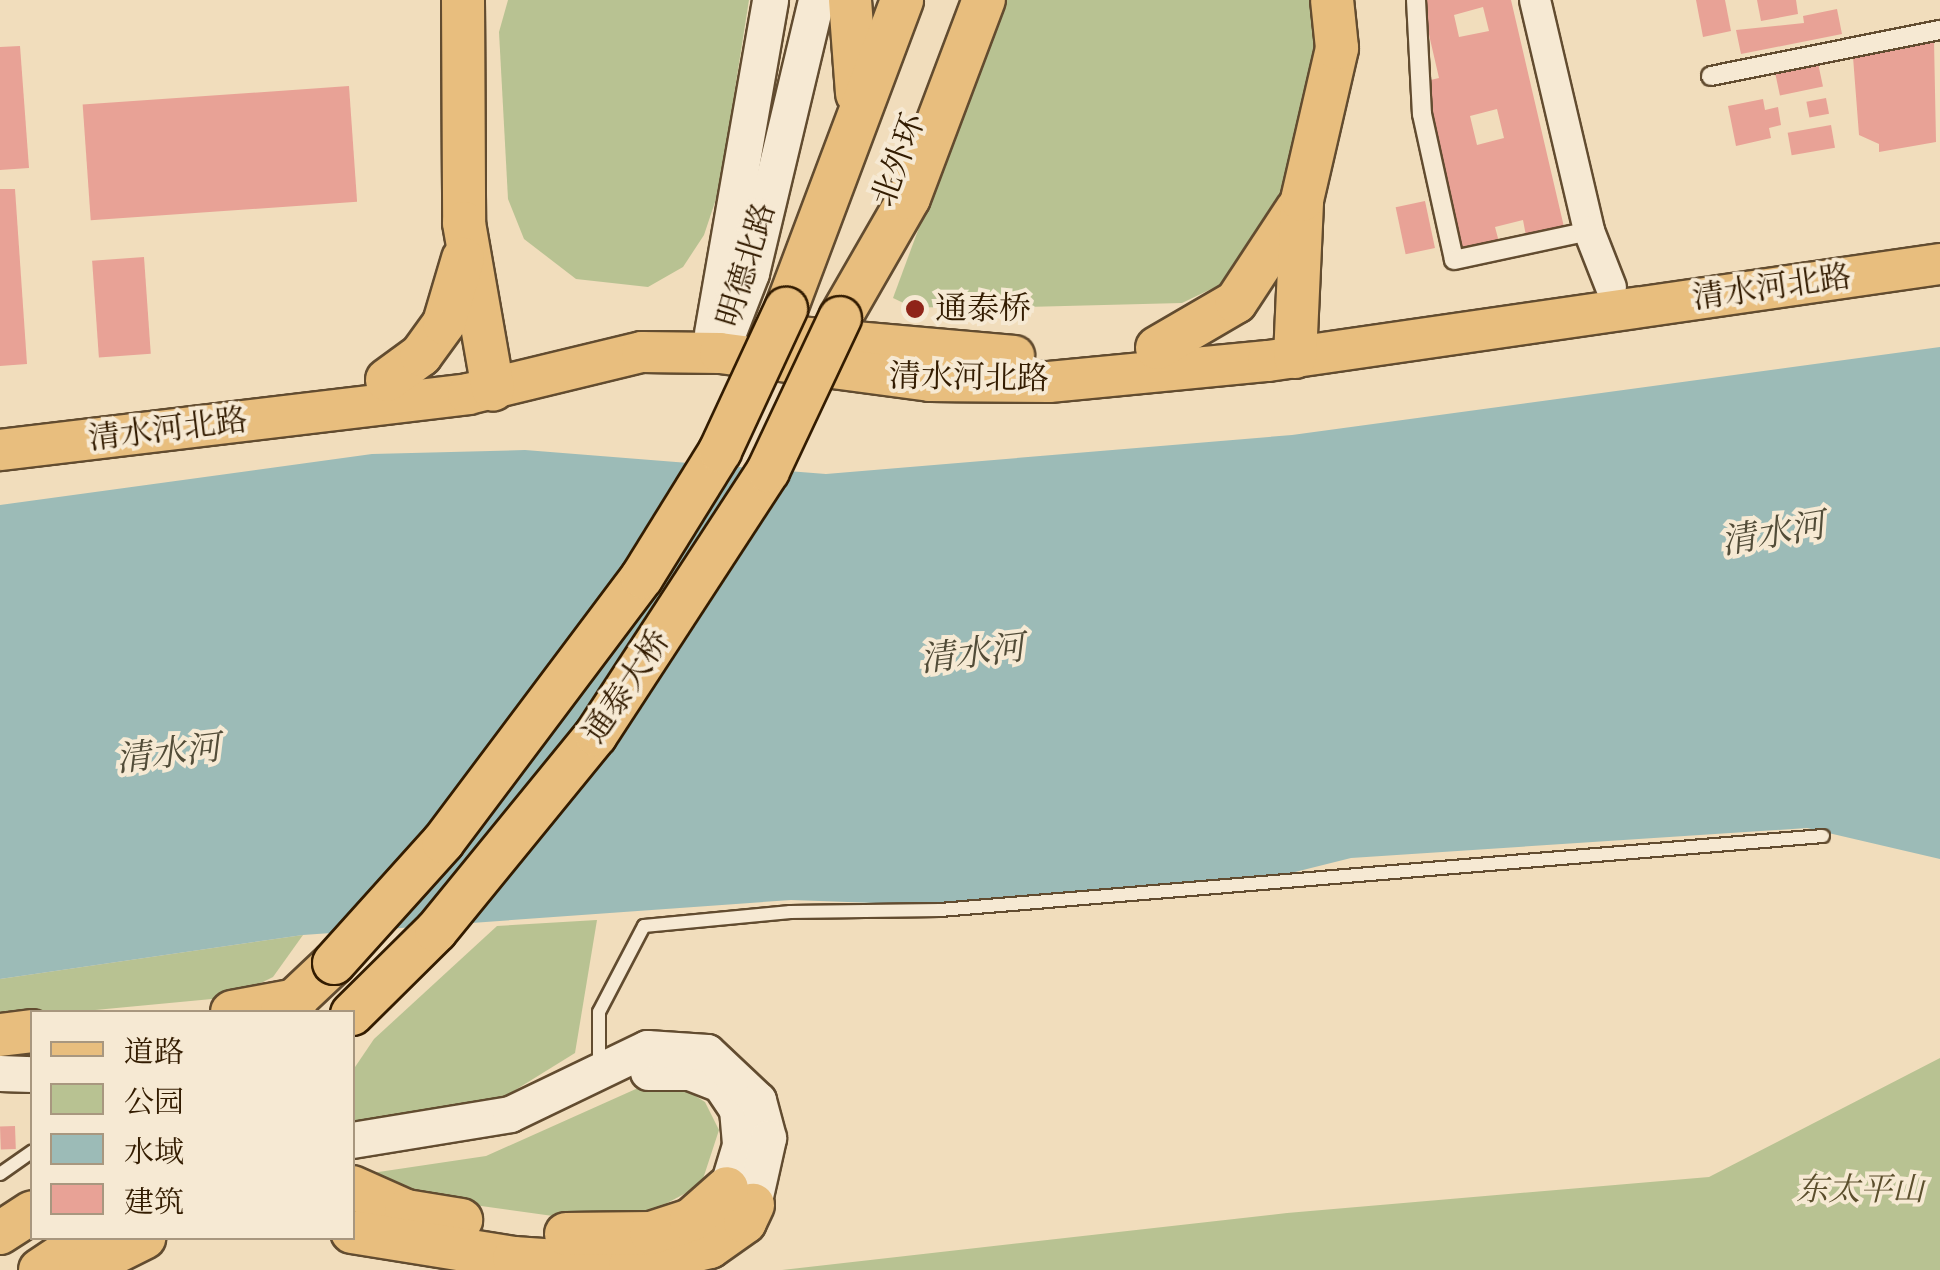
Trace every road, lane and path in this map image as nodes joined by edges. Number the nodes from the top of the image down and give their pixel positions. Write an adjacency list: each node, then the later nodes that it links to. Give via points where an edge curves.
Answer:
1 (462, 0): 17 (highway)
2 (485, 0): 27 (highway, via 484,210)
3 (770, 0): 24 (main road, 明德北路)
4 (816, 0): 24 (main road, 明德北路, via 752,274)
5 (850, 0): 15 (highway)
6 (902, 0): 15 (highway, 北外环)
7 (954, 0): 23 (highway, 北外环)
8 (984, 0): 23 (highway, via 909,198)
9 (1332, 0): 16 (highway, via 1336,48)
10 (1363, 0): 25 (highway)
11 (1416, 0): 18 (street, via 1422,114 1454,260)
12 (1534, 0): 18 (street)
13 (1940, 30): 14 (street)
14 (1712, 76)
15 (857, 128): 22 (highway, 北外环)
16 (1302, 200): 25 (highway); 26 (highway, via 1236,302)
17 (464, 223): 27 (highway); 28 (highway, via 463,260 444,323)
18 (1589, 232): 21 (street)
19 (1940, 240): 21 (main road, 清水河北路)
20 (1940, 264): 25 (main road, 清水河北路)
21 (1610, 287): 25 (main road, 清水河北路)
22 (786, 309): 32 (highway, 通泰大桥, bridge, via 720,451 642,577 443,842)
23 (840, 318): 34 (highway, 通泰大桥, bridge, via 768,471 596,735 448,918)
24 (719, 336): 25 (main road, 清水河北路, via 1000,384); 26 (main road, 清水河北路, via 970,355); 27 (main road, 清水河北路)
25 (1309, 344): 26 (main road, 清水河北路)
26 (1157, 348)
27 (499, 377): 28 (main road, 清水河北路); 30 (main road, 清水河北路)
28 (388, 380): 29 (main road, 清水河北路)
29 (0, 424)
30 (0, 450)
31 (1823, 836): 39 (lane, via 940,910 790,912 644,926 599,1012)
32 (290, 1006): 33 (highway)
33 (251, 1010)
34 (359, 1010)
35 (30, 1031): 36 (highway)
36 (0, 1035)
37 (0, 1073): 38 (main road)
38 (30, 1074)
39 (601, 1076): 42 (main road, via 510,1114); 44 (main road, via 515,1132); 47 (main road, via 646,1048 707,1052 734,1070 758,1100 768,1138)
40 (0, 1090): 41 (main road)
41 (30, 1090)
42 (355, 1140)
43 (30, 1153): 45 (lane)
44 (355, 1159)
45 (0, 1174)
46 (355, 1189): 49 (highway)
47 (740, 1197): 49 (highway, via 745,1222 710,1246 630,1266)
48 (30, 1213): 51 (highway)
49 (402, 1226): 50 (highway)
50 (355, 1232)
51 (0, 1233)
52 (85, 1240): 54 (highway)
53 (140, 1240): 55 (highway)
54 (40, 1270)
55 (80, 1270)

